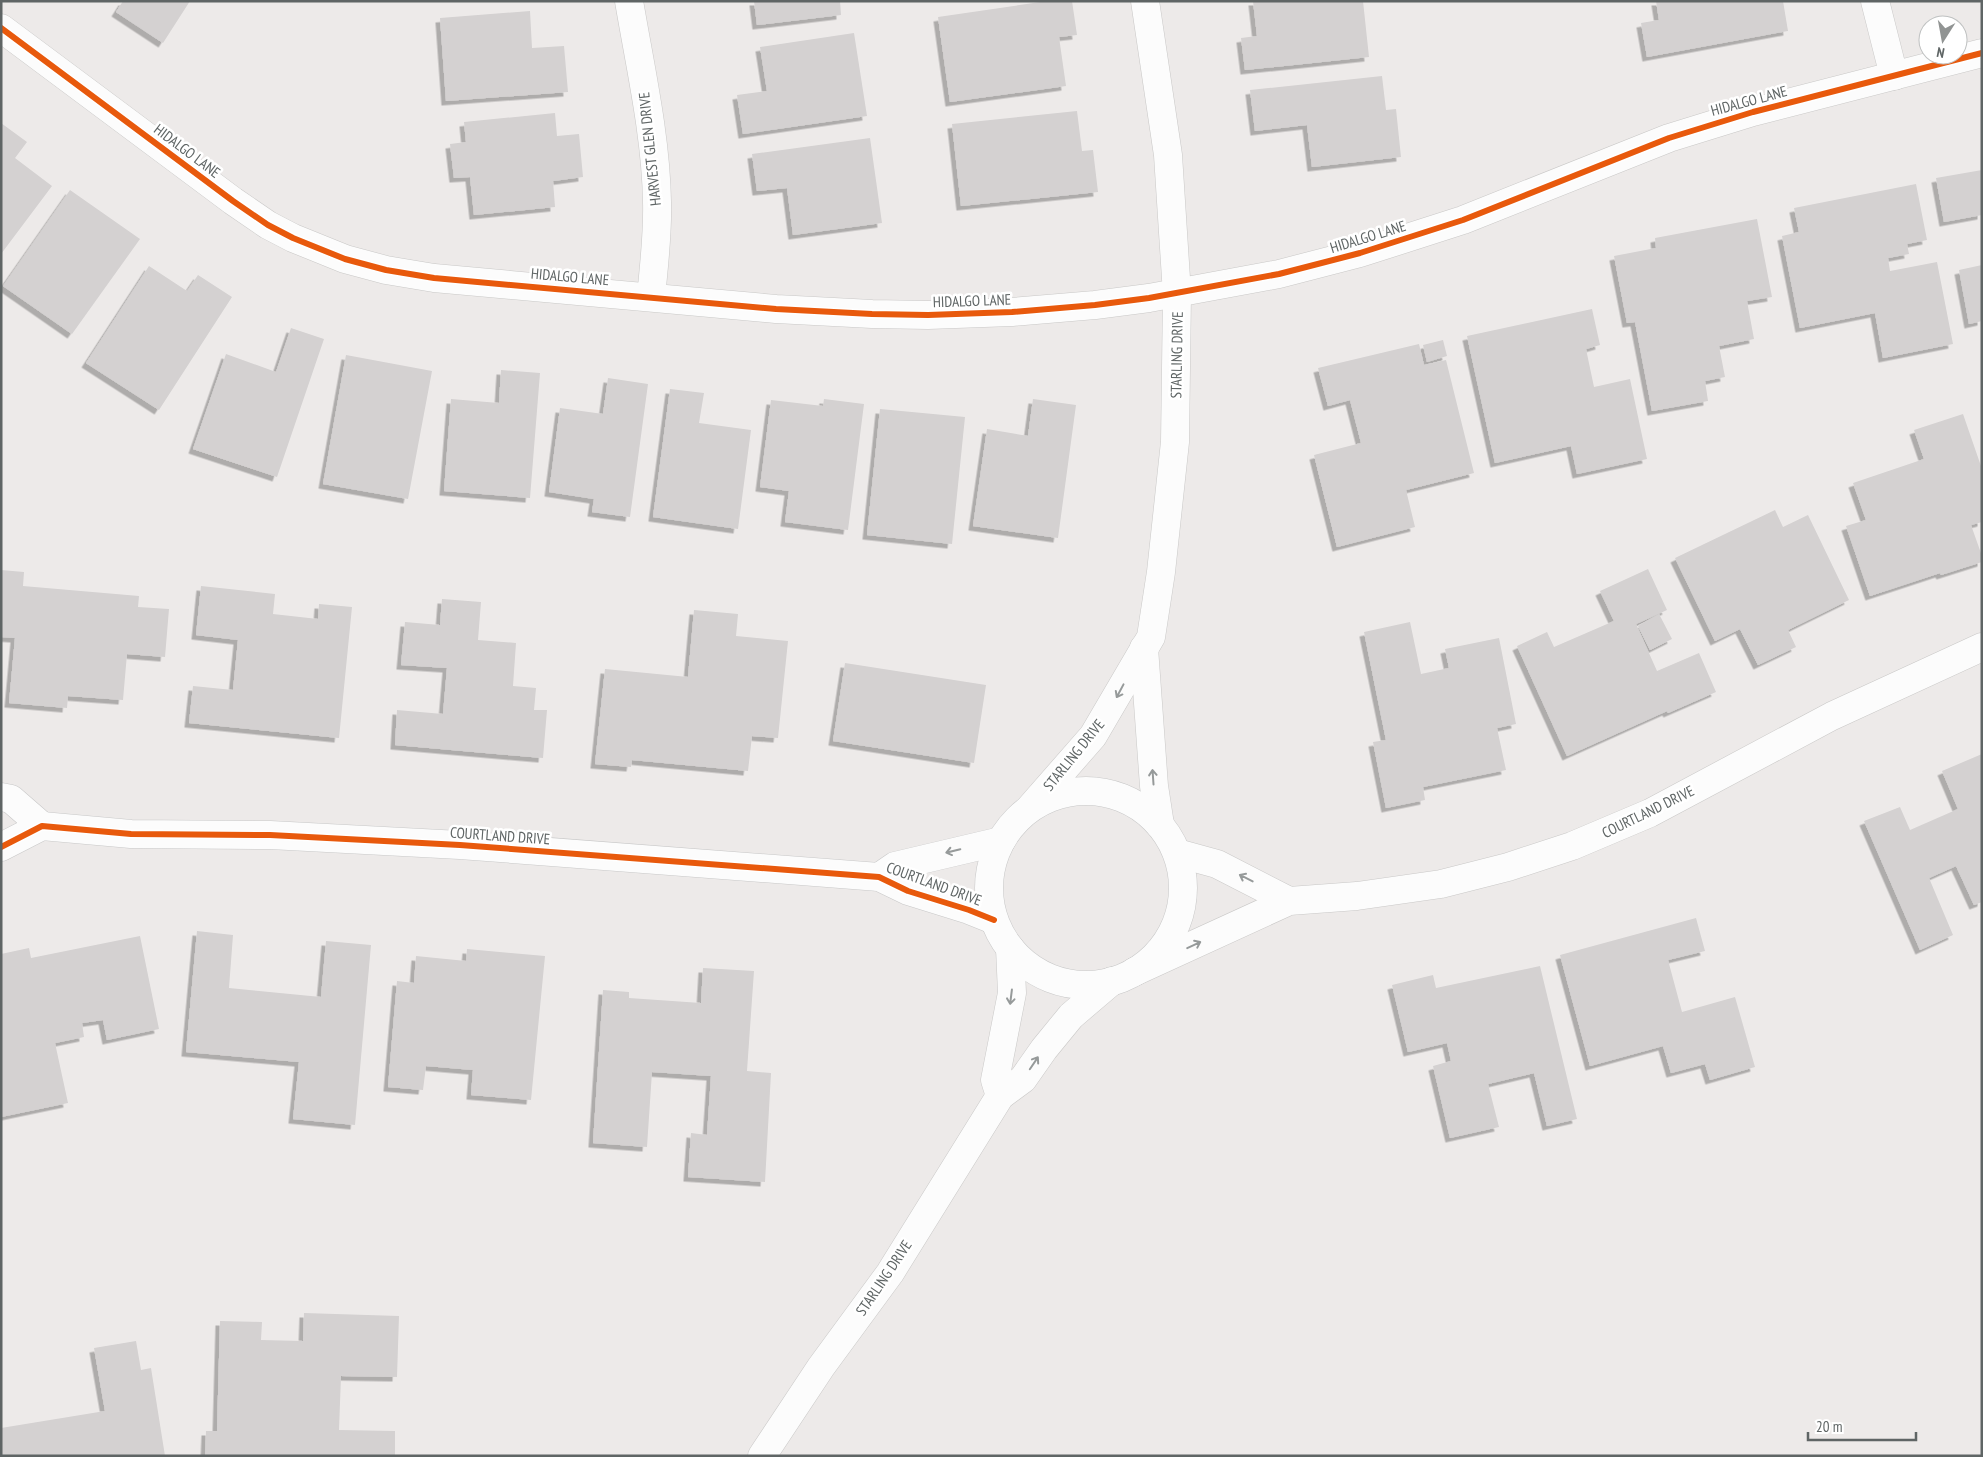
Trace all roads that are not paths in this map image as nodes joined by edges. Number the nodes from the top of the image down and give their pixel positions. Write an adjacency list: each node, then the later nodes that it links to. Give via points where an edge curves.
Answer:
1 (629, 1): 8 (street, HARVEST GLEN DRIVE, via 657,188)
2 (1145, 1): 7 (street, STARLING DRIVE, via 1168,162)
3 (1875, 1): 6 (street)
4 (1, 28): 8 (street, HIDALGO LANE, via 245,210 312,246 372,267 420,276)
5 (1982, 52): 6 (street, HIDALGO LANE)
6 (1894, 76): 7 (street, HIDALGO LANE, via 1753,112 1669,138 1463,220 1360,254)
7 (1178, 294): 8 (street, HIDALGO LANE, via 1039,310 928,315 817,312); 10 (street, STARLING DRIVE, via 1171,491 1151,637)
8 (651, 297)
9 (1982, 647): 19 (street, COURTLAND DRIVE, via 1832,716 1642,816 1572,846 1516,865 1441,884 1358,896)
10 (1144, 648): 12 (street, STARLING DRIVE, one-way to 12, via 1093,736); 13 (street, STARLING DRIVE, one-way to 10)
11 (1, 797): 14 (street, via 11,799)
12 (1030, 808): 13 (street, via 1056,796 1084,791 1112,795 1139,806); 15 (street, STARLING DRIVE)
13 (1160, 825): 17 (street)
14 (42, 826): 16 (street); 18 (street, COURTLAND DRIVE, via 132,834 270,835 460,845)
15 (1001, 840): 18 (street, COURTLAND DRIVE, one-way to 18, via 895,866); 20 (street, STARLING DRIVE, via 991,866 989,894)
16 (1, 847)
17 (1177, 853): 19 (street, one-way to 17, via 1217,864); 22 (street, via 1183,880 1182,907 1172,933 1156,956)
18 (879, 876): 20 (street, COURTLAND DRIVE, via 908,891)
19 (1289, 901): 22 (street, COURTLAND DRIVE, one-way to 19)
20 (994, 920): 21 (street, STARLING DRIVE)
21 (1010, 948): 22 (street, via 1031,967 1056,980 1084,985); 23 (street, one-way to 23, via 1012,993 995,1080)
22 (1123, 977): 23 (street, STARLING DRIVE, one-way to 22, via 1023,1079 1071,1016)
23 (1000, 1096): 24 (street, STARLING DRIVE, via 890,1272)
24 (762, 1456)

